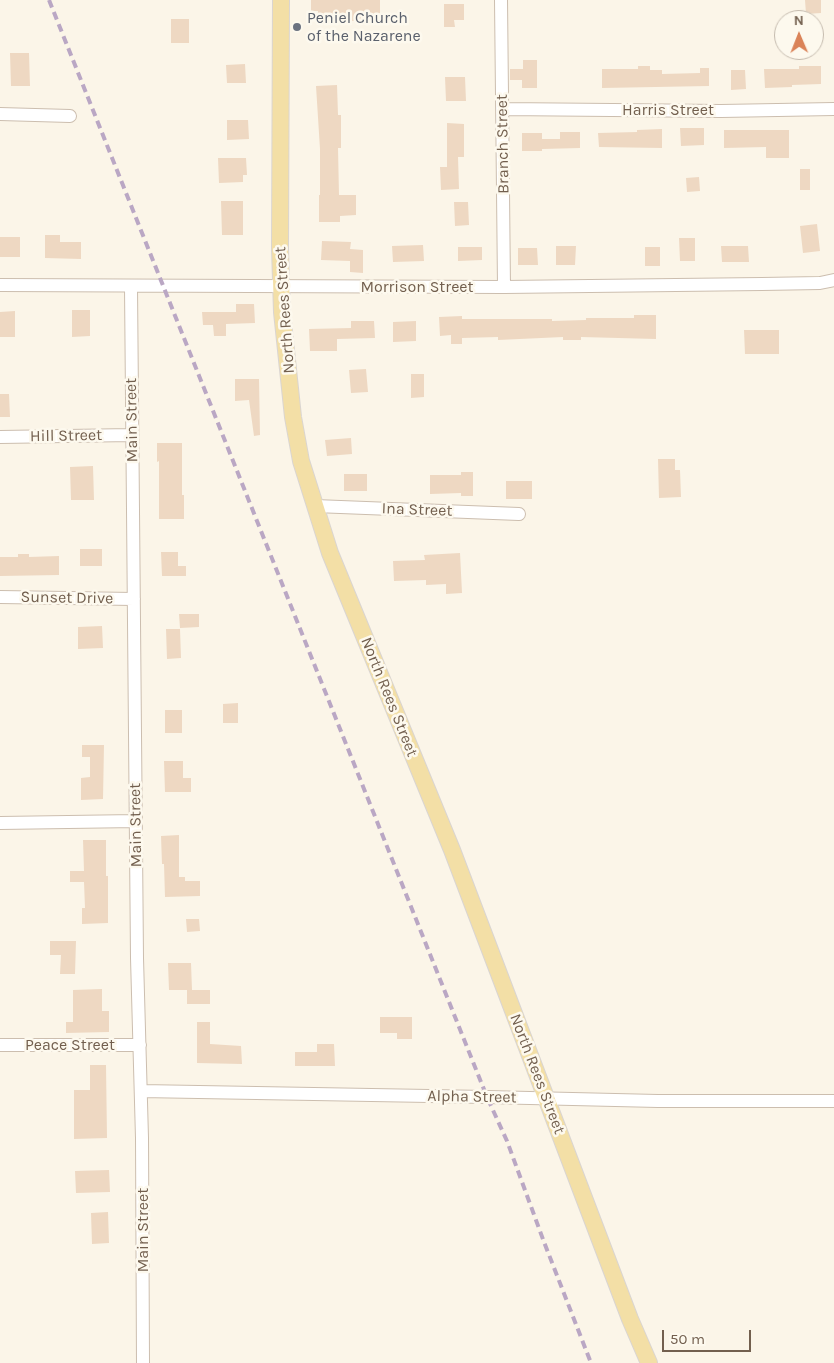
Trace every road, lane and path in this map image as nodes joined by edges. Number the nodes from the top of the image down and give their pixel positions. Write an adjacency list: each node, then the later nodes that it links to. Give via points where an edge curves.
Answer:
1 (281, 0): 10 (main road, North Rees Street)
2 (501, 0): 3 (street, Branch Street)
3 (503, 109): 4 (street, Harris Street); 11 (street, Branch Street)
4 (834, 109)
5 (0, 114): 6 (street)
6 (70, 116)
7 (834, 280): 11 (street, Morrison Street, via 820,283)
8 (0, 286): 9 (street, Morrison Street)
9 (131, 287): 10 (street, Morrison Street); 12 (street, Main Street)
10 (282, 287): 11 (street, Morrison Street); 14 (main road, North Rees Street, via 293,417 301,461)
11 (504, 287)
12 (132, 435): 13 (street, Hill Street); 17 (street, Main Street)
13 (0, 437)
14 (315, 506): 15 (street, Ina Street); 23 (main road, North Rees Street, via 330,553 452,850)
15 (519, 514)
16 (0, 597): 17 (street, Sunset Drive)
17 (134, 598): 18 (street, Main Street)
18 (136, 821): 19 (street); 21 (street, Main Street)
19 (0, 823)
20 (0, 1045): 21 (street, Peace Street)
21 (140, 1045): 22 (street, Main Street)
22 (141, 1091): 23 (street, Alpha Street); 25 (street, Main Street)
23 (546, 1099): 24 (street, Alpha Street); 26 (main road, North Rees Street)
24 (834, 1101)
25 (143, 1363)
26 (649, 1363)

